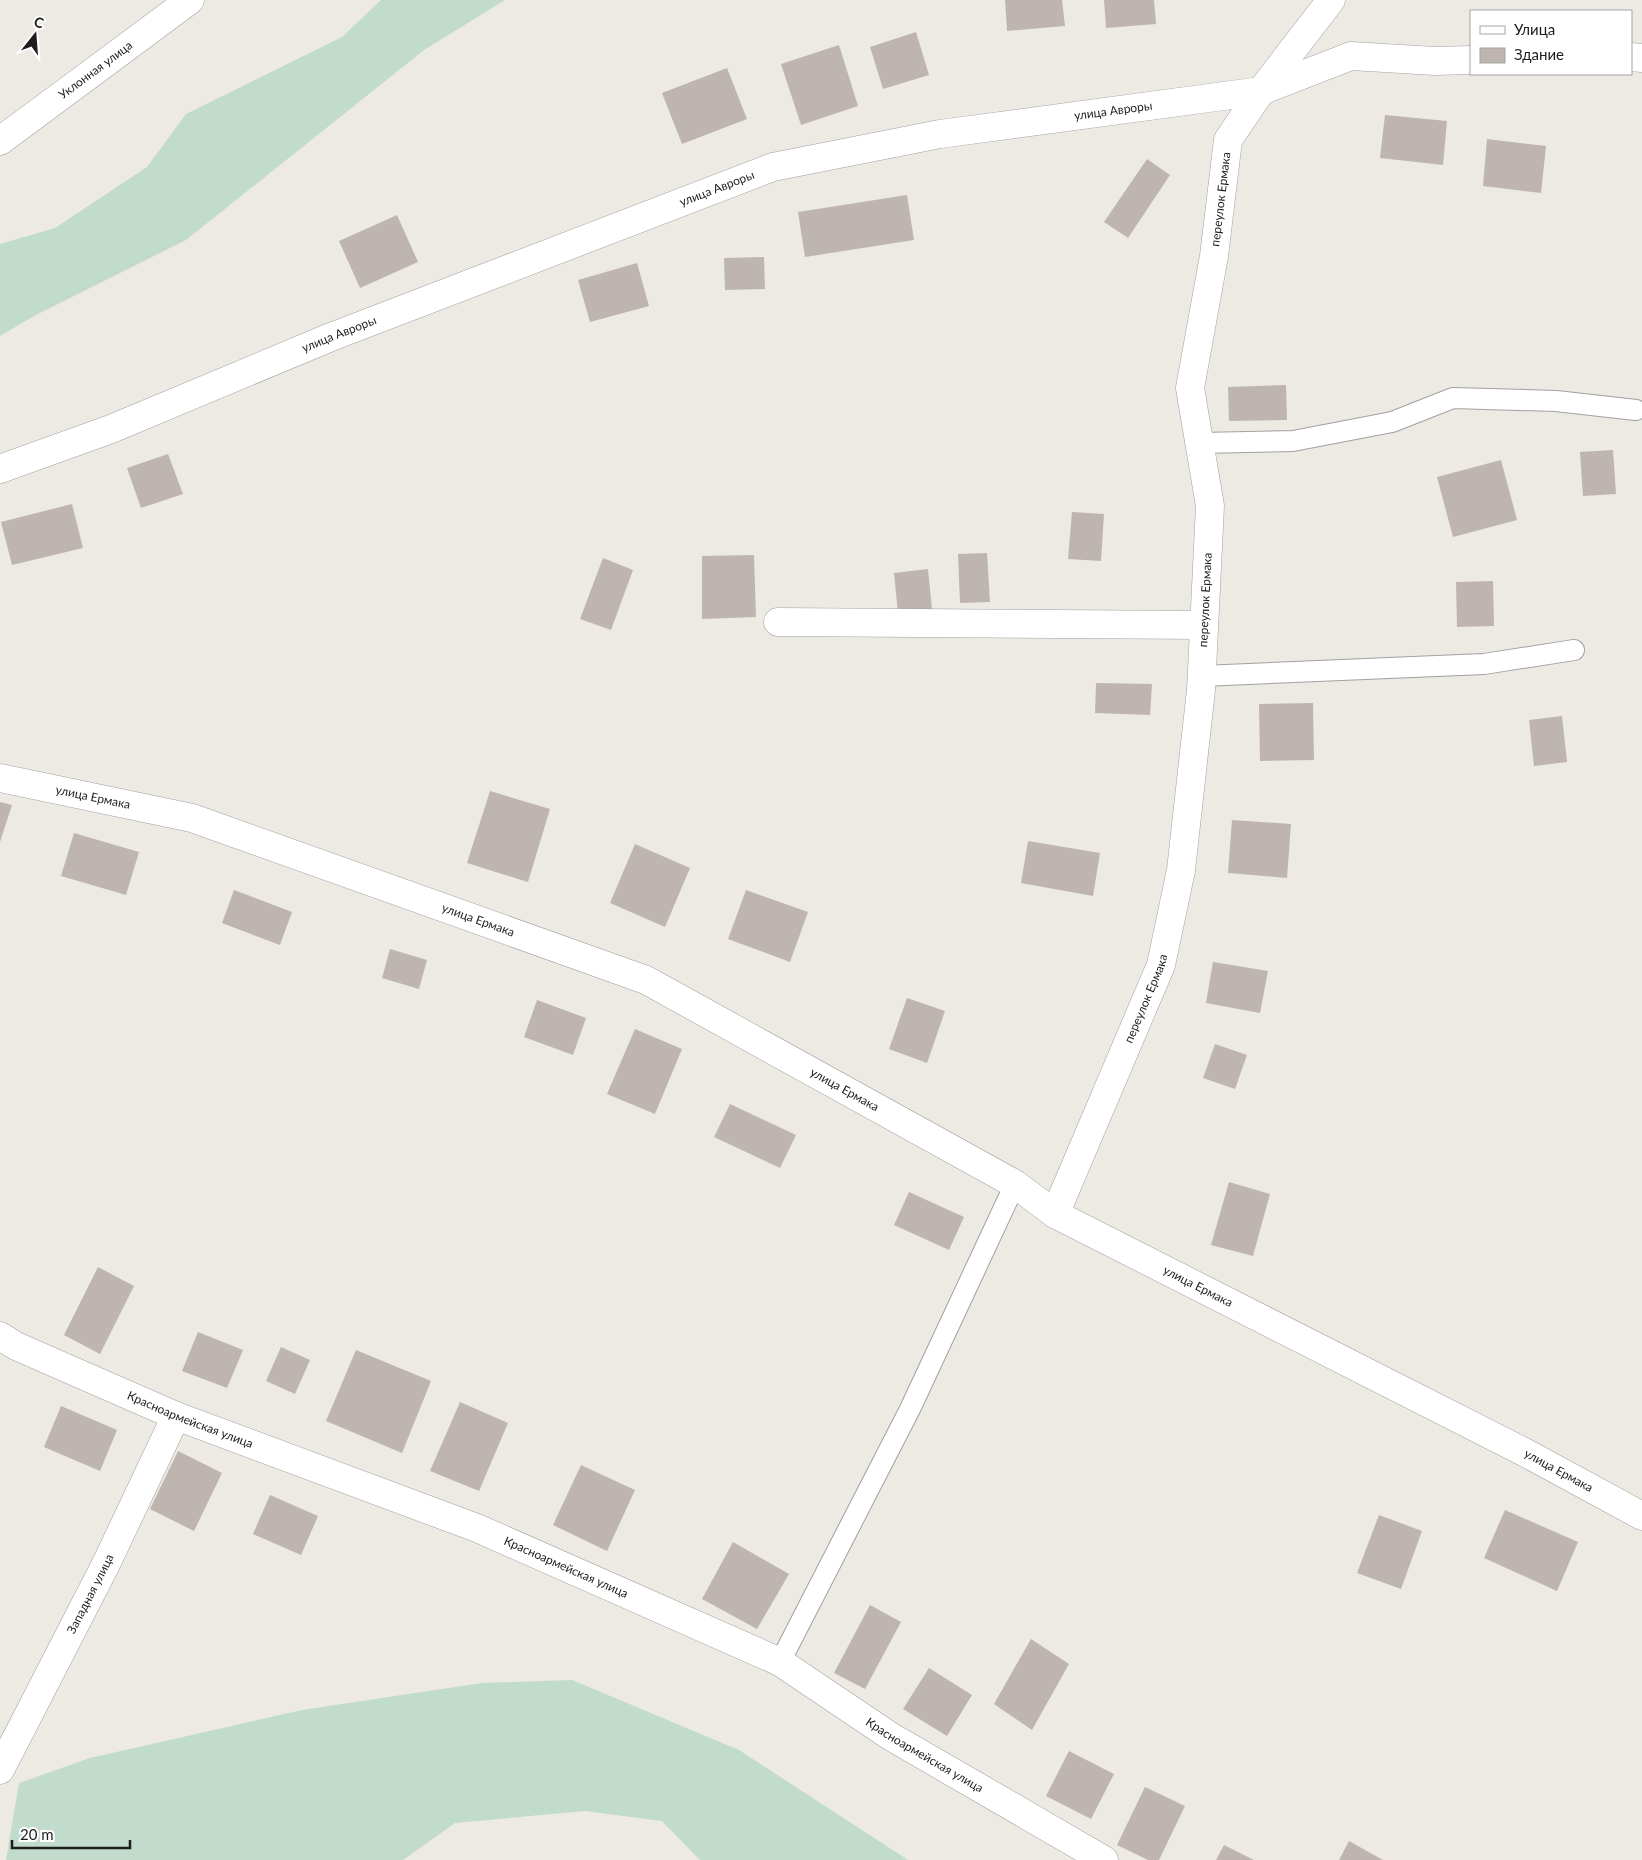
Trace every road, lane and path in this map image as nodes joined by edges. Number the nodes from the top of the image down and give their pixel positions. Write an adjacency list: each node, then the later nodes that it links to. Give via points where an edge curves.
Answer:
1 (190, 0): 5 (street, Уклонная улица)
2 (1331, 0): 4 (street, переулок Ермака)
3 (1470, 60): 4 (street, улица Авроры, via 1351,56)
4 (1261, 91): 7 (street, переулок Ермака, via 1228,140 1214,256 1190,388); 8 (street, улица Авроры, via 940,134 773,167 332,337 111,429)
5 (0, 141)
6 (1636, 410): 7 (lane, via 1556,401 1453,398 1392,422 1293,441)
7 (1200, 443): 10 (street, переулок Ермака, via 1210,506)
8 (0, 469)
9 (778, 622): 10 (street)
10 (1204, 625): 12 (street, переулок Ермака)
11 (1574, 650): 12 (lane, via 1484,664)
12 (1202, 676): 15 (street, переулок Ермака, via 1181,870 1161,965)
13 (0, 778): 14 (street, улица Ермака, via 192,818 646,980)
14 (1015, 1184): 15 (street, улица Ермака); 19 (lane, via 910,1409)
15 (1055, 1214): 18 (street, улица Ермака, via 1526,1453)
16 (0, 1336): 17 (street, Красноармейская улица)
17 (176, 1416): 19 (street, Красноармейская улица, via 478,1528); 20 (street, Западная улица, via 106,1564)
18 (1642, 1516)
19 (780, 1662): 21 (street, Красноармейская улица, via 890,1736)
20 (0, 1770)
21 (1104, 1860)

